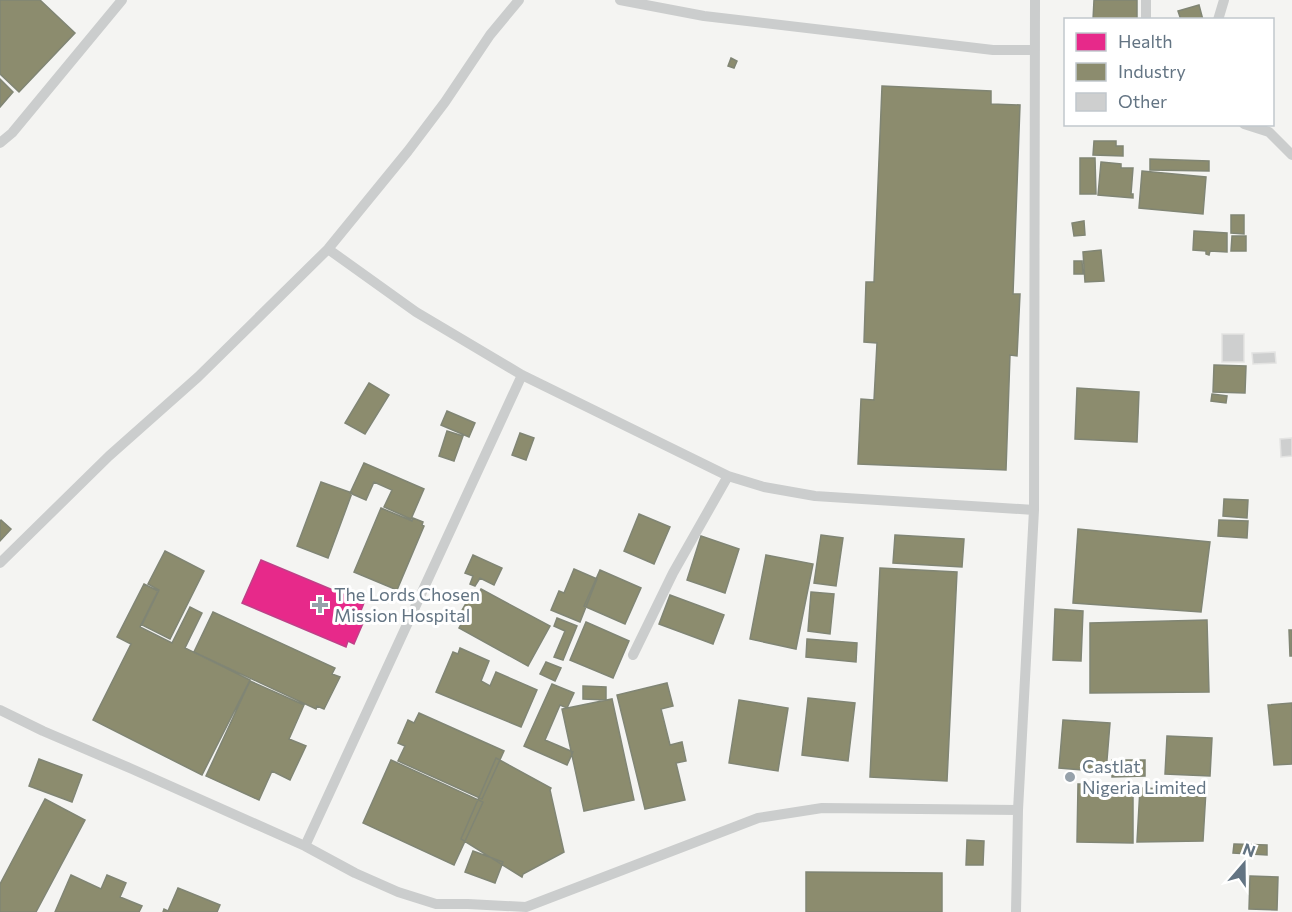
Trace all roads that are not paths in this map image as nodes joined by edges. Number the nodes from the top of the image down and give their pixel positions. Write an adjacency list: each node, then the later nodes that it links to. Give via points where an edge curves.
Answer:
1 (122, 0): 11 (lane)
2 (519, 0): 13 (lane, via 408,151)
3 (620, 0): 9 (lane, via 704,16 993,50)
4 (1035, 0): 9 (lane)
5 (1146, 0): 7 (lane)
6 (1224, 0): 8 (lane)
7 (1146, 18)
8 (1219, 18)
9 (1035, 50): 16 (lane)
10 (1250, 126): 12 (lane, via 1269,132)
11 (0, 143)
12 (1292, 155)
13 (328, 249): 14 (lane, via 416,312); 17 (lane)
14 (522, 375): 15 (lane); 21 (lane)
15 (728, 476): 16 (lane, via 764,488 815,496); 18 (lane, via 673,573)
16 (1034, 510): 20 (lane)
17 (0, 563)
18 (633, 655)
19 (0, 710): 21 (lane)
20 (1018, 810): 21 (lane, via 822,808 758,818 526,907 436,904 355,873); 22 (lane)
21 (305, 846)
22 (1016, 912)

